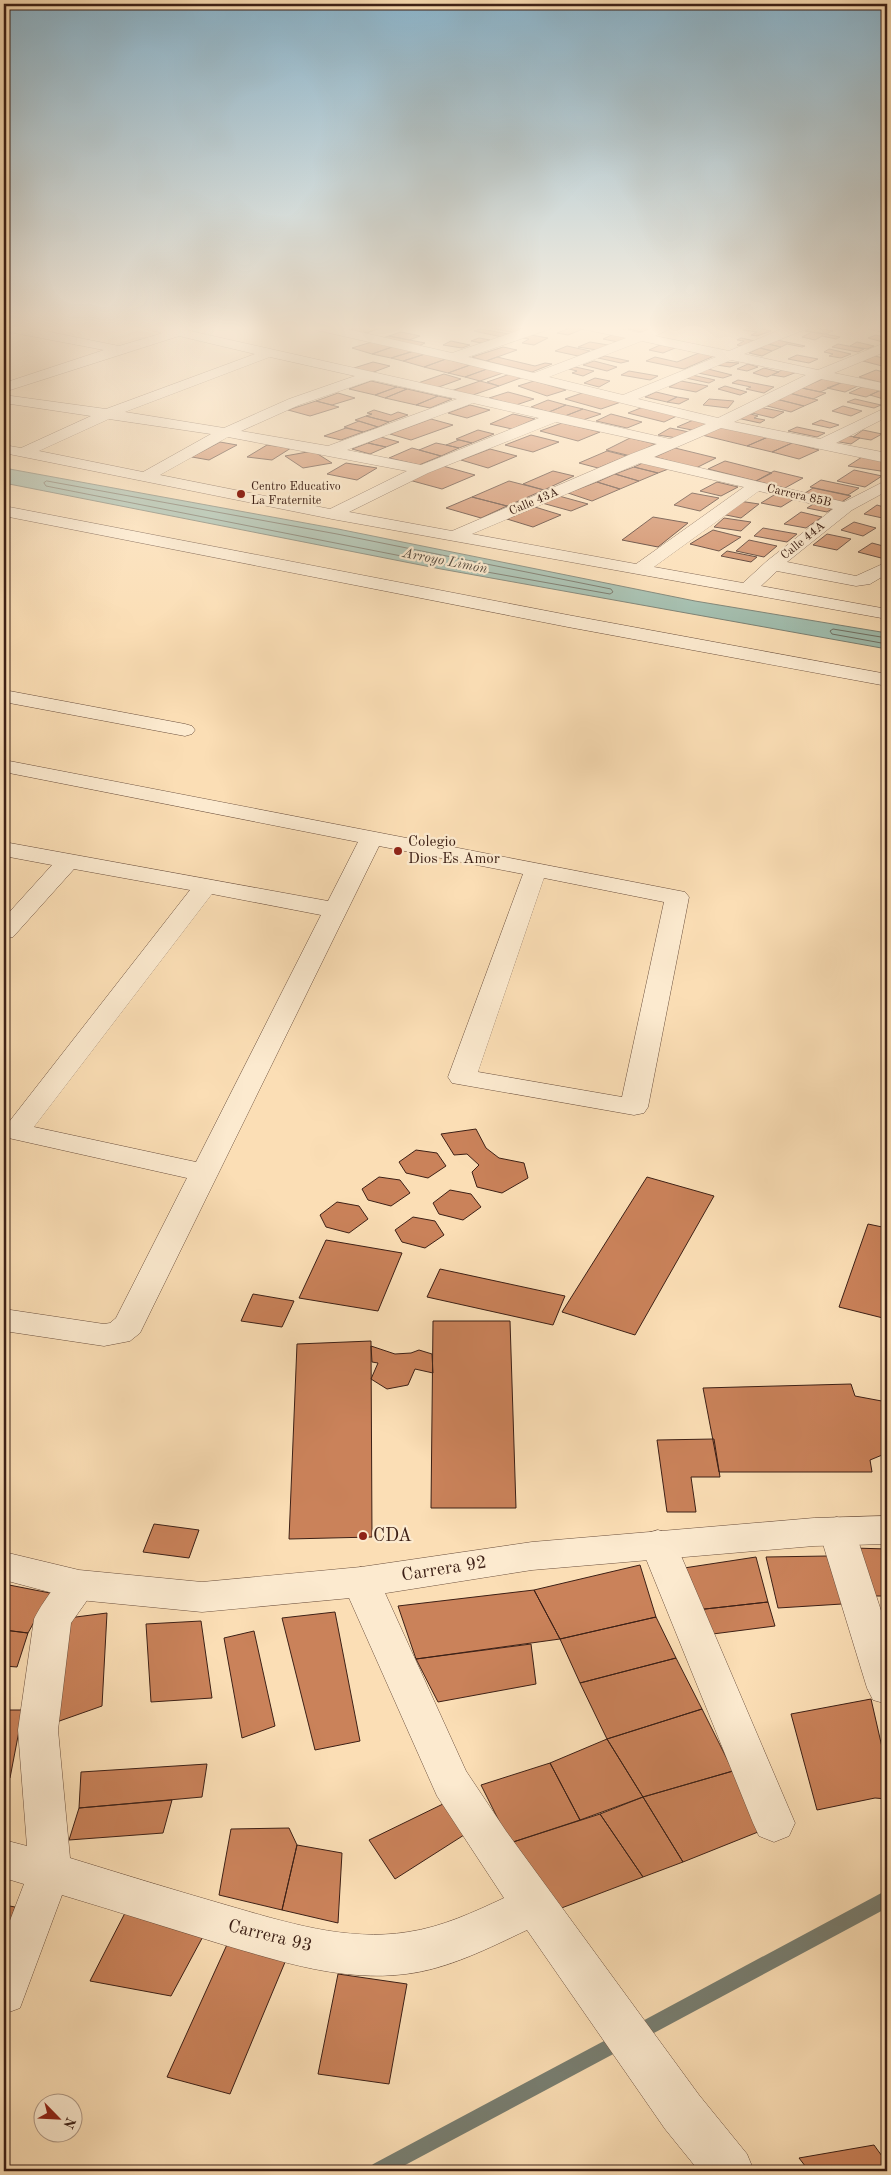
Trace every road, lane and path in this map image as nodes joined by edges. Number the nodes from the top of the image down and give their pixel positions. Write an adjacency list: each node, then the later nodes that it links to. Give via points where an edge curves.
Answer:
1 (79, 428): 15 (street)
2 (196, 428): 10 (street)
3 (236, 428): 10 (street)
4 (395, 428): 14 (street)
5 (528, 428): 18 (street)
6 (597, 428): 11 (street)
7 (709, 428): 11 (street, Calle 43A)
8 (742, 428): 12 (street)
9 (854, 428): 12 (street)
10 (226, 432): 14 (street); 19 (street)
11 (670, 443): 16 (street, Calle 43A)
12 (822, 444): 17 (street)
13 (4, 450): 15 (street)
14 (332, 450): 18 (street)
15 (22, 453): 19 (street)
16 (636, 457): 21 (street, Carrera 85B); 25 (street, Calle 43A)
17 (887, 458)
18 (422, 470): 24 (street)
19 (145, 477): 24 (street)
20 (887, 485): 22 (street, Calle 44A)
21 (756, 486): 22 (street, Carrera 85B); 28 (street)
22 (846, 507): 26 (street, Calle 44A)
23 (4, 511): 31 (street)
24 (332, 514): 25 (street)
25 (454, 536): 28 (street)
26 (773, 565): 27 (street, via 843,580 864,580); 29 (street, Calle 44A)
27 (887, 567)
28 (640, 569): 29 (street)
29 (748, 588): 30 (street)
30 (887, 614)
31 (887, 680)
32 (4, 696): 33 (street)
33 (185, 730)
34 (13, 768): 35 (street); 36 (street)
35 (4, 788)
36 (372, 837): 39 (street); 41 (street)
37 (4, 849): 38 (street)
38 (68, 861): 40 (street); 42 (street)
39 (536, 869): 39 (street, via 678,897 634,1107 462,1077)
40 (206, 886): 41 (street); 43 (street)
41 (336, 910): 44 (street)
42 (4, 932)
43 (10, 1130): 44 (street)
44 (205, 1173): 45 (street, via 128,1325 120,1332 104,1335)
45 (4, 1320)
46 (887, 1530): 47 (street, Carrera 92)
47 (837, 1531): 48 (street, Carrera 92); 52 (street)
48 (658, 1544): 50 (street, Carrera 92, via 532,1556); 53 (street)
49 (4, 1566): 51 (street, Carrera 92)
50 (362, 1582): 51 (street, Carrera 92, via 202,1597); 56 (street, via 451,1784)
51 (79, 1585): 55 (street, via 53,1619 38,1730)
52 (887, 1688)
53 (774, 1823)
54 (4, 1859): 55 (street, Carrera 93)
55 (50, 1871): 56 (street, Carrera 93, via 293,1945 358,1955 408,1953); 57 (street)
56 (542, 1913): 58 (street, via 682,2112)
57 (4, 1993)
58 (730, 2171)

